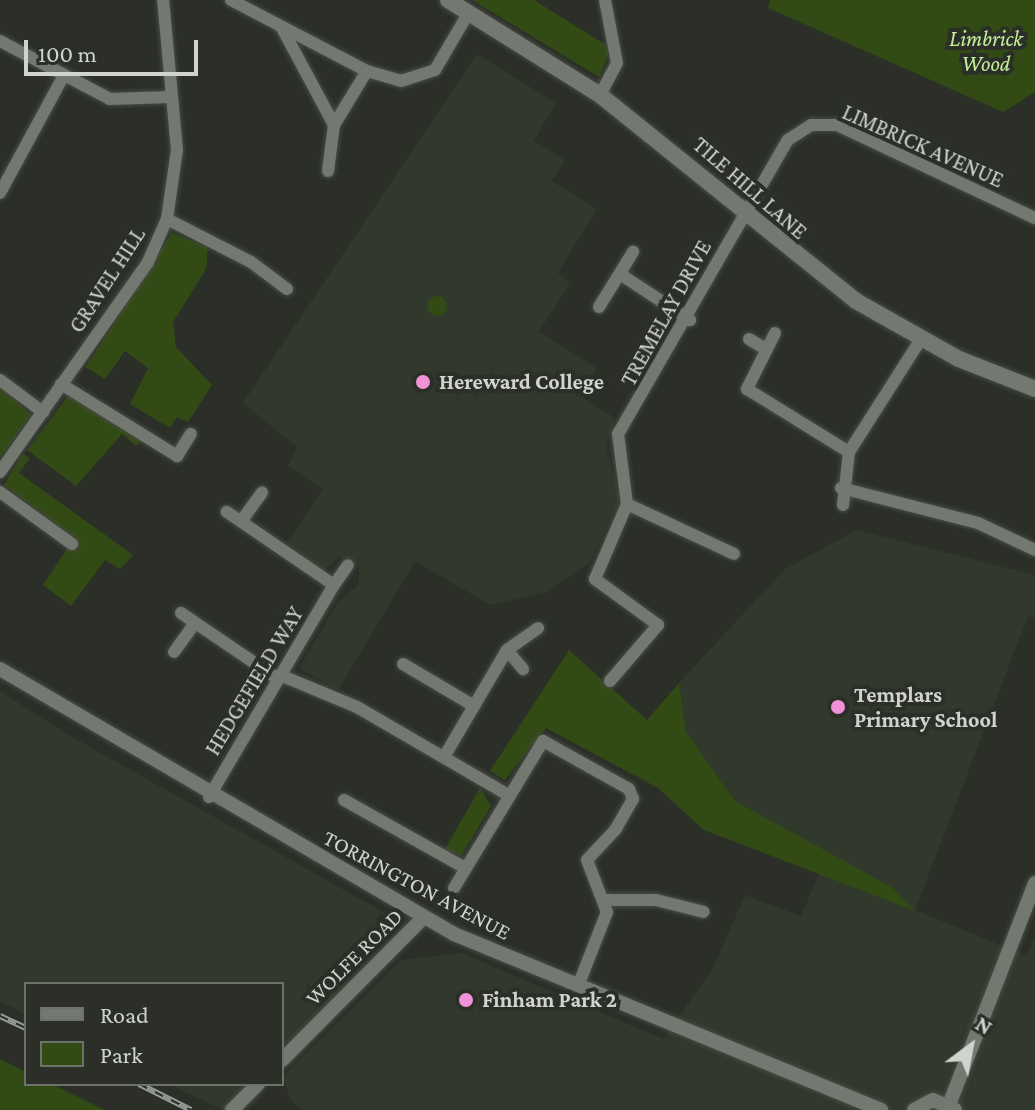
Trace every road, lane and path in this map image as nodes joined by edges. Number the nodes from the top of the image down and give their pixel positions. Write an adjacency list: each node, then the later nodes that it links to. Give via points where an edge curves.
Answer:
1 (164, 0): 11 (street, GRAVEL HILL)
2 (231, 0): 6 (street)
3 (448, 0): 5 (main road, TILE HILL LANE)
4 (605, 0): 10 (street, via 617,63)
5 (469, 12): 8 (street, via 435,70 401,81); 10 (main road, TILE HILL LANE)
6 (282, 28): 8 (street); 12 (street)
7 (0, 41): 9 (street)
8 (367, 71): 12 (street)
9 (64, 75): 11 (street, via 118,101); 14 (street)
10 (600, 95): 15 (main road, TILE HILL LANE)
11 (171, 97): 17 (street, GRAVEL HILL, via 177,166)
12 (334, 125): 13 (street)
13 (328, 171)
14 (1, 191)
15 (747, 218): 16 (street, LIMBRICK AVENUE, via 788,140 811,125 828,124); 22 (street, TREMELAY DRIVE); 25 (main road, TILE HILL LANE, via 856,301)
16 (1035, 218)
17 (167, 219): 20 (street, via 251,262); 28 (street, GRAVEL HILL, via 148,262)
18 (633, 252): 19 (street)
19 (620, 274): 21 (street); 22 (street)
20 (287, 289)
21 (599, 307)
22 (690, 320): 39 (street, TREMELAY DRIVE, via 618,434)
23 (775, 333): 26 (street)
24 (749, 339): 26 (street)
25 (921, 339): 30 (main road, TILE HILL LANE); 34 (street)
26 (764, 348): 29 (street)
27 (0, 380): 32 (street)
28 (61, 384): 32 (street, GRAVEL HILL); 33 (street, via 177,456)
29 (747, 389): 31 (street); 34 (street)
30 (1035, 389)
31 (734, 398)
32 (43, 412): 35 (street, GRAVEL HILL)
33 (191, 434)
34 (849, 452): 36 (street)
35 (0, 472)
36 (841, 488): 40 (street); 44 (street, via 978,523)
37 (0, 492): 43 (street)
38 (262, 492): 42 (street)
39 (627, 504): 45 (street); 57 (street, via 598,565 599,585 636,603 658,625)
40 (843, 505)
41 (227, 512): 42 (street)
42 (242, 520): 47 (street)
43 (72, 544)
44 (1035, 550)
45 (734, 554)
46 (348, 565): 47 (street, HEDGEFIELD WAY)
47 (334, 585): 56 (street, HEDGEFIELD WAY)
48 (181, 613): 49 (street)
49 (194, 624): 52 (street); 56 (street)
50 (538, 628): 51 (street)
51 (507, 650): 55 (street); 58 (street)
52 (174, 652)
53 (403, 664): 58 (street)
54 (0, 669): 61 (street, TORRINGTON AVENUE)
55 (523, 669)
56 (279, 677): 59 (street, via 357,707); 61 (street, HEDGEFIELD WAY)
57 (610, 681)
58 (474, 706): 59 (street)
59 (444, 757): 60 (street)
60 (508, 795): 63 (street); 66 (street, via 543,741 629,789 633,799 616,829 587,860 585,870)
61 (209, 797): 68 (street, TORRINGTON AVENUE)
62 (344, 800): 63 (street)
63 (465, 868): 65 (street)
64 (1035, 883): 72 (street)
65 (454, 888)
66 (606, 900): 67 (street, via 656,900); 69 (street, via 602,933)
67 (704, 912)
68 (423, 918): 69 (street, TORRINGTON AVENUE); 70 (street, WOLFE ROAD)
69 (578, 986): 74 (street, TORRINGTON AVENUE)
70 (284, 1058)
71 (256, 1086): 73 (street)
72 (952, 1107): 75 (street, via 928,1101)
73 (232, 1110)
74 (881, 1110)
75 (914, 1110)

